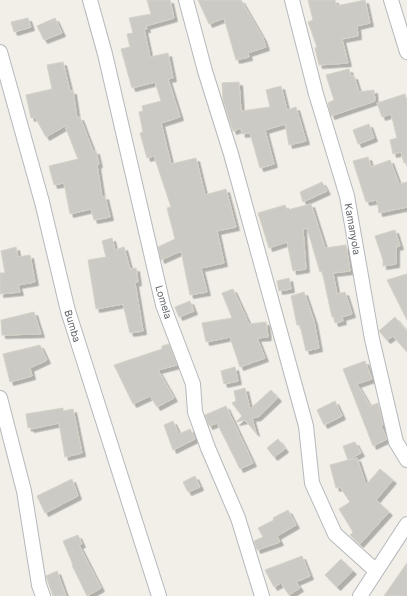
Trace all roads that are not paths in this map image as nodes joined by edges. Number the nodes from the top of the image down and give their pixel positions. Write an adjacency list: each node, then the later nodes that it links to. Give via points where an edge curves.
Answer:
1 (90, 0): 13 (street, Lomela, via 164,305 193,384 195,412 238,518)
2 (186, 0): 10 (street, via 306,426 312,483 334,531)
3 (292, 0): 8 (street, Kamanyola, via 316,94 347,196 372,339 396,442)
4 (392, 0): 6 (street)
5 (0, 52): 12 (street, Bumba, via 42,202 68,311)
6 (407, 52)
7 (0, 398): 11 (street, via 24,491 39,586)
8 (407, 460)
9 (407, 524): 10 (street)
10 (376, 570): 14 (street)
11 (43, 596)
12 (159, 596)
13 (262, 596)
14 (360, 596)

